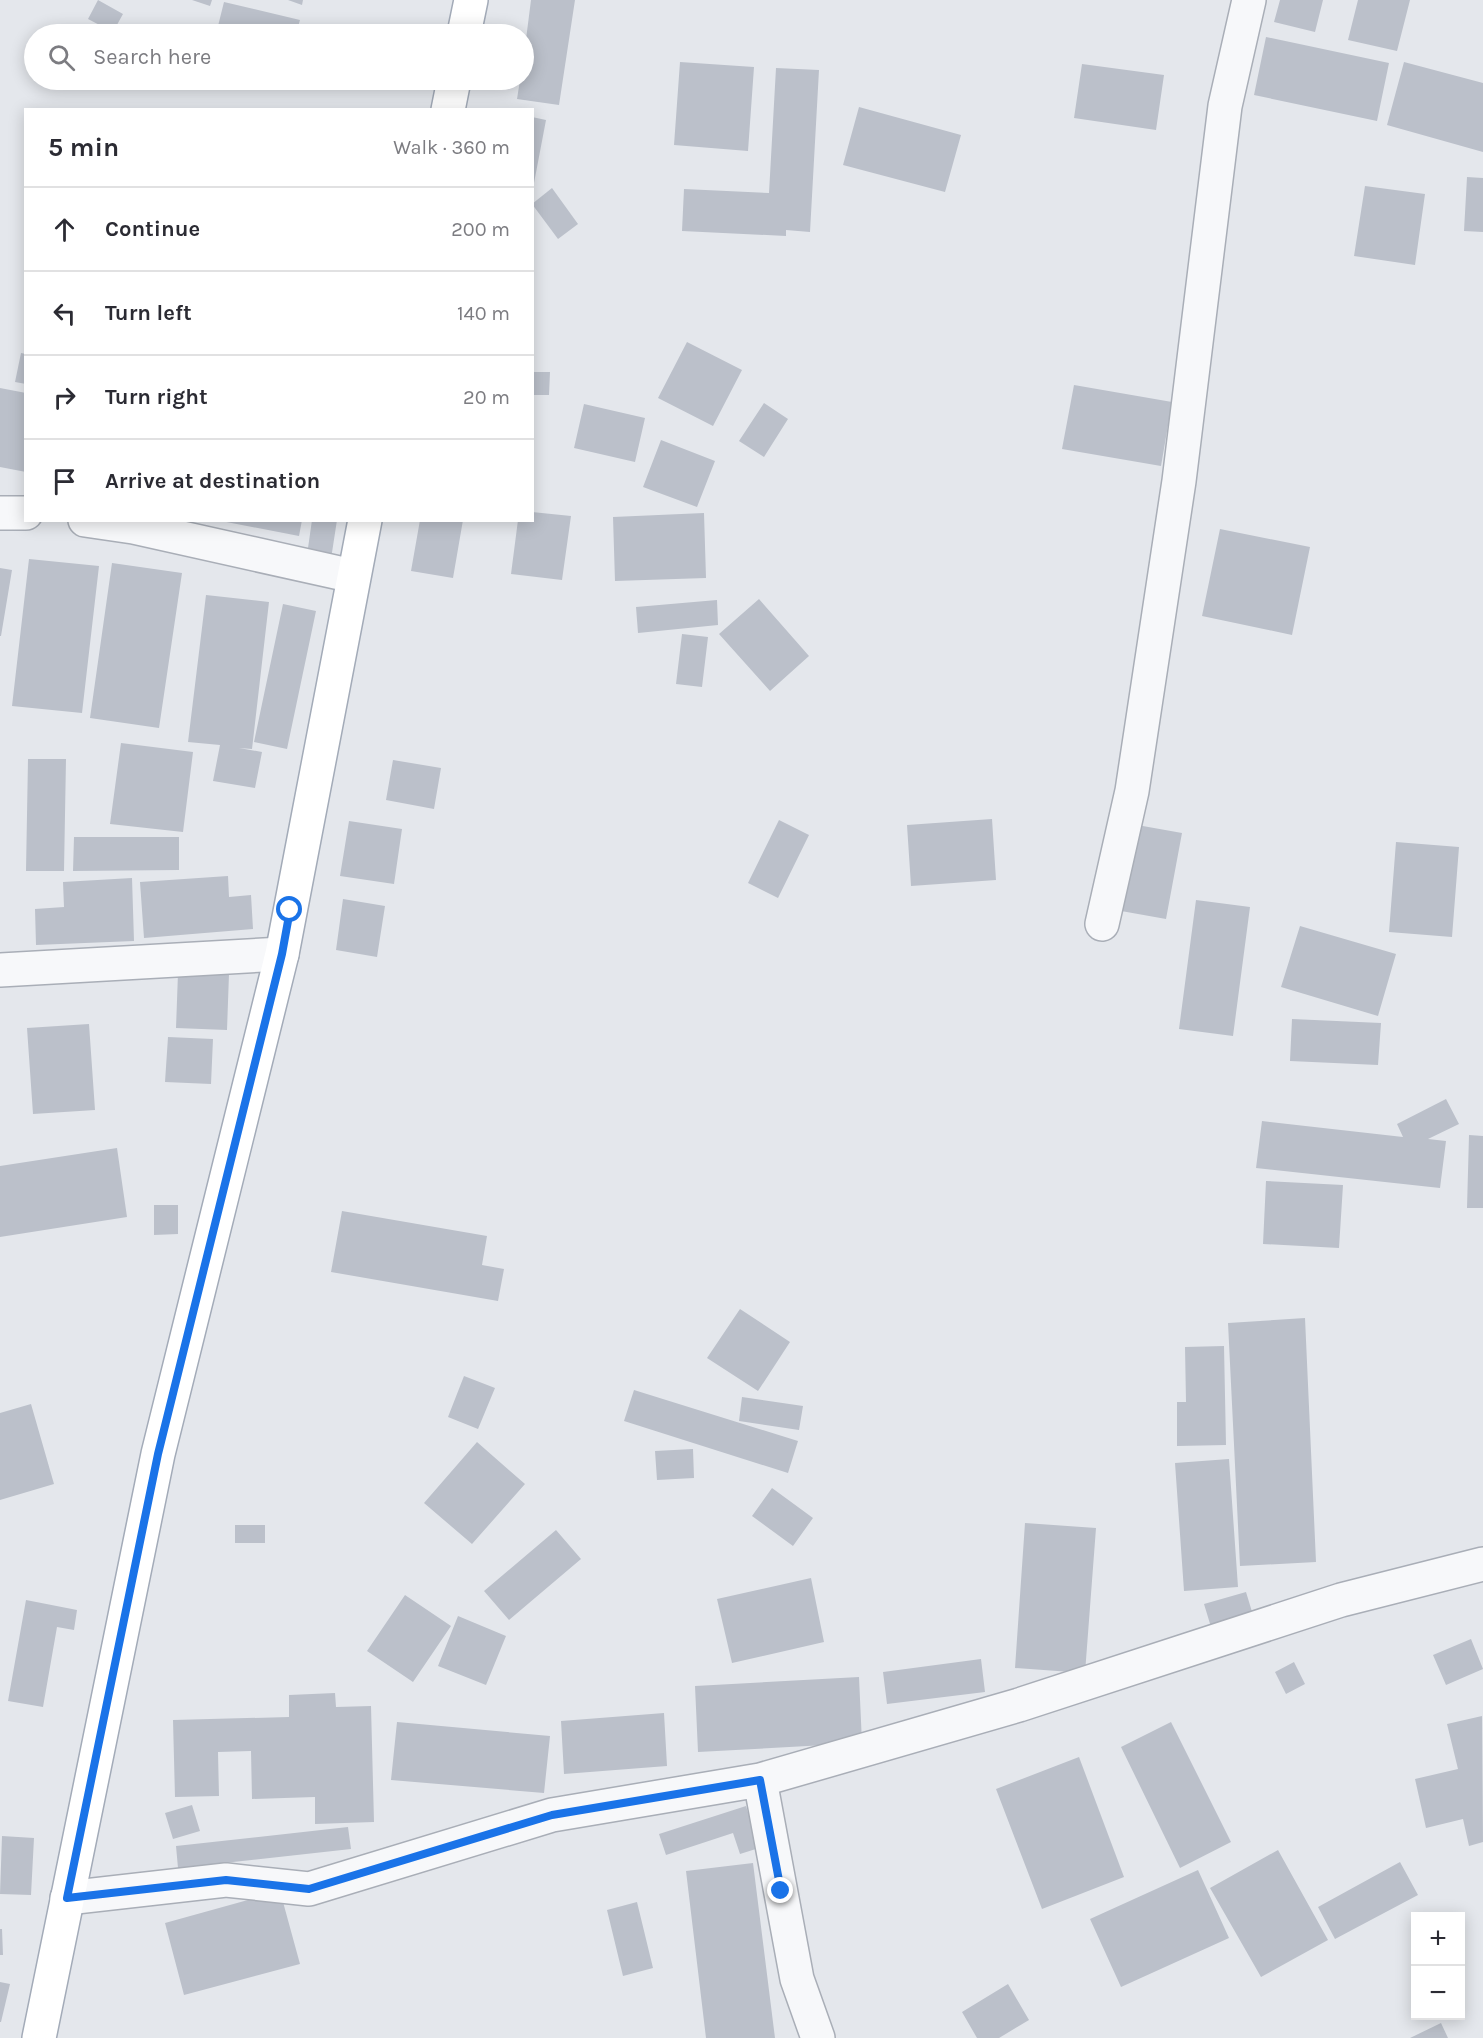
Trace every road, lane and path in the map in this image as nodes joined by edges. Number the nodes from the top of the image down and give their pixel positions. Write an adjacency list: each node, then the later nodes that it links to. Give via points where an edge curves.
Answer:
1 (471, 0): 3 (main road)
2 (1249, 0): 11 (street, via 1225,106 1179,481 1132,791)
3 (466, 24)
4 (452, 90): 5 (main road)
5 (448, 108)
6 (0, 513): 7 (street)
7 (24, 513)
8 (99, 522): 10 (street)
9 (365, 522): 10 (main road)
10 (353, 576): 12 (main road)
11 (1102, 924)
12 (282, 954): 13 (street); 16 (main road, via 158,1454)
13 (0, 970)
14 (1483, 1564): 15 (street, via 1341,1600 1019,1705)
15 (760, 1780): 16 (street, via 552,1815 309,1889 226,1880); 18 (street, via 797,1979)
16 (67, 1898): 17 (main road)
17 (39, 2038)
18 (818, 2038)

